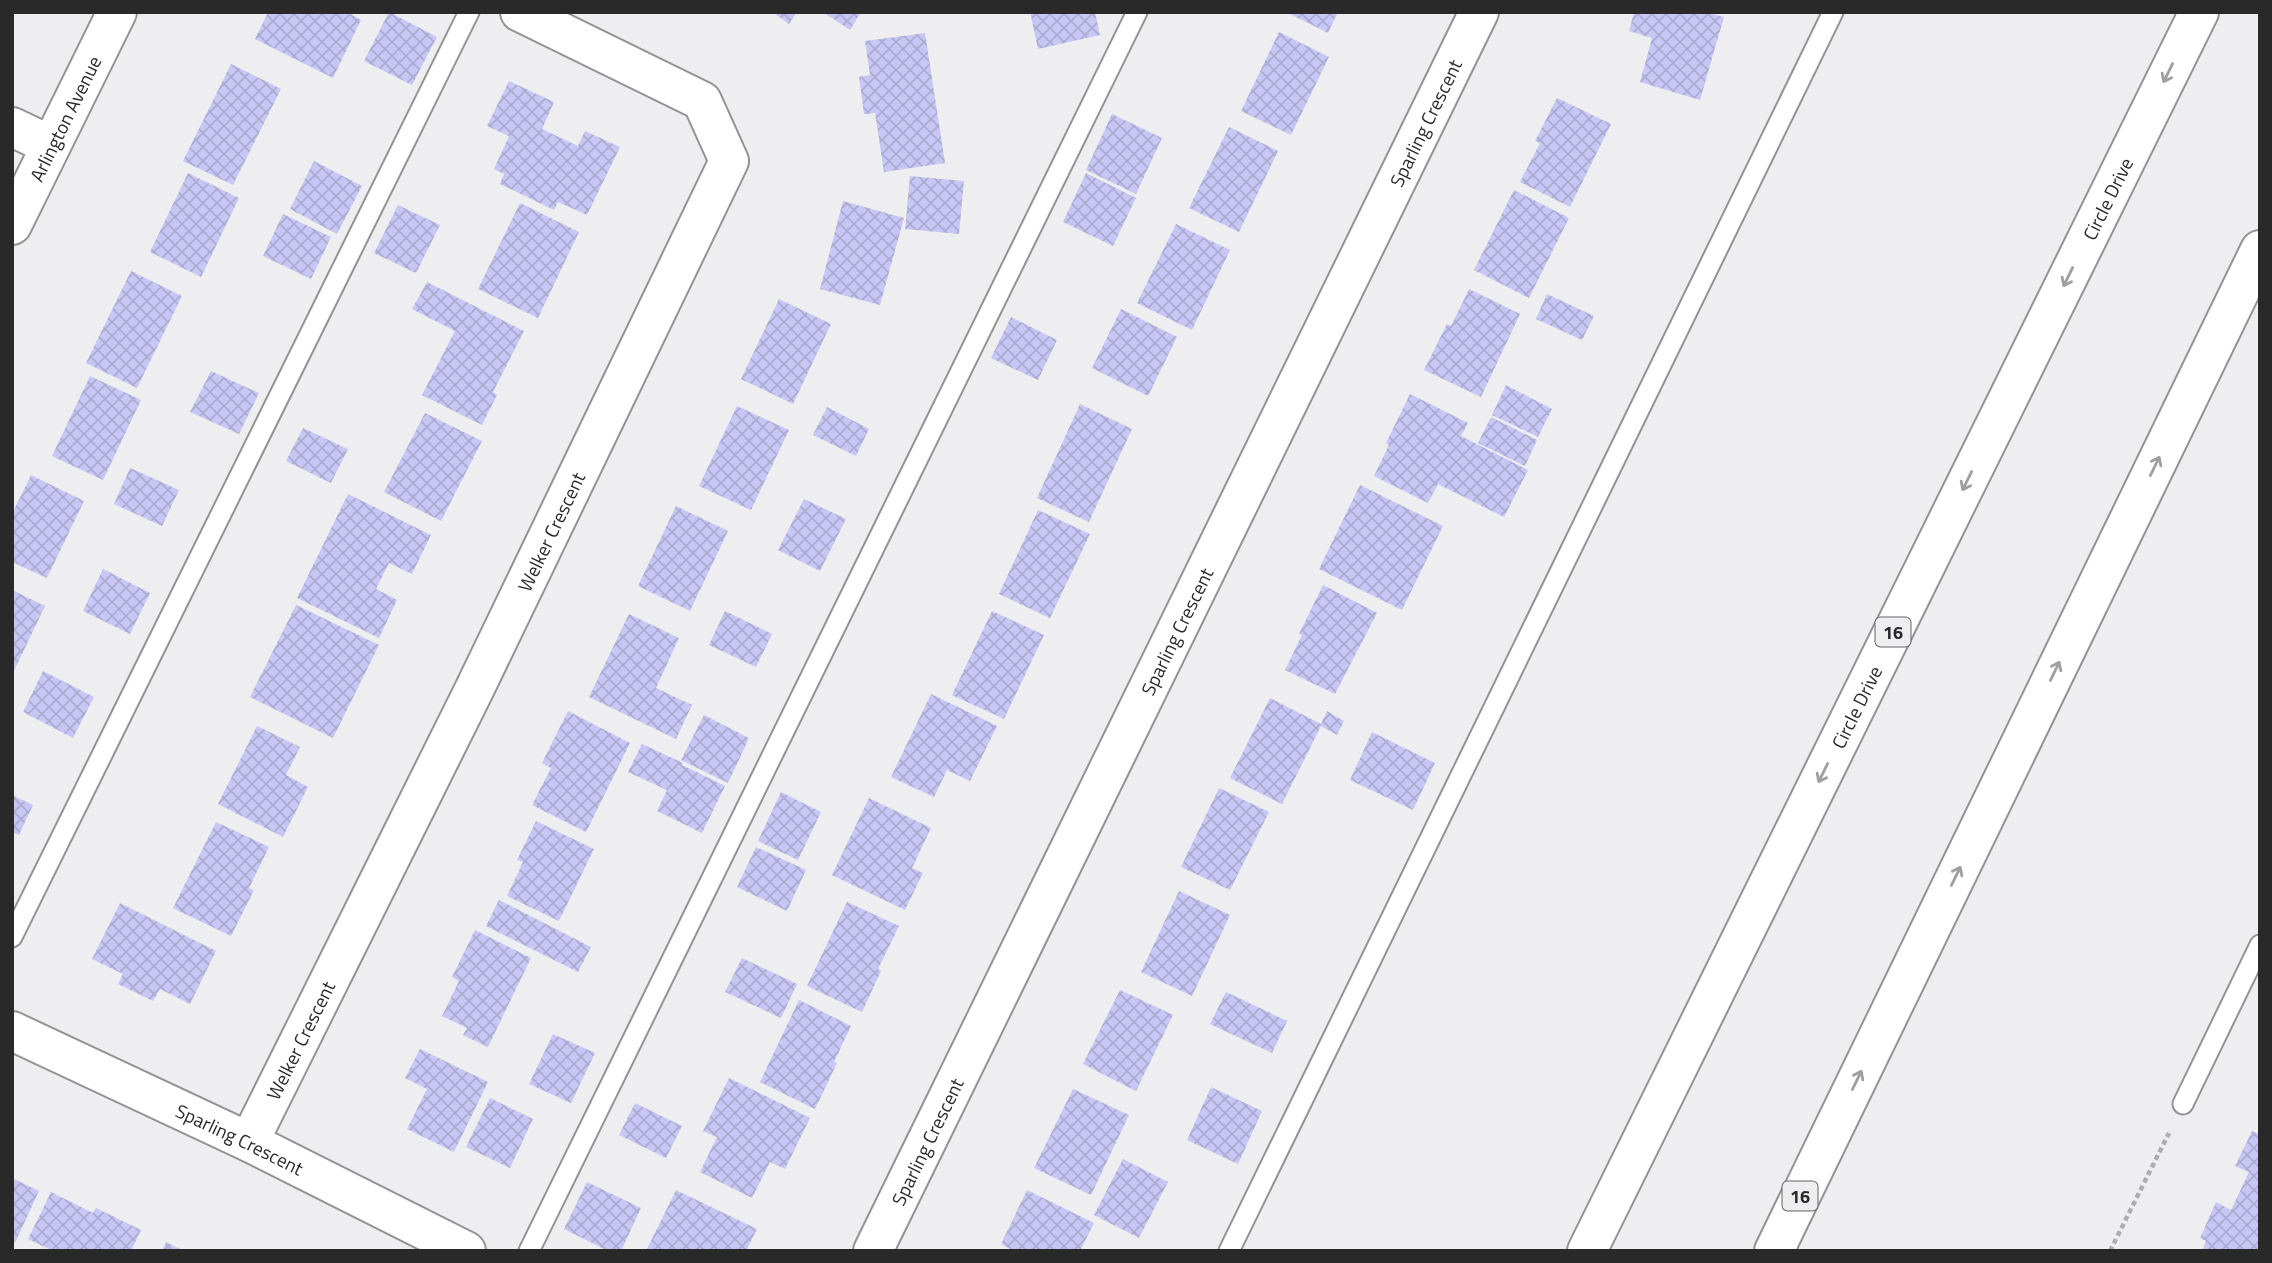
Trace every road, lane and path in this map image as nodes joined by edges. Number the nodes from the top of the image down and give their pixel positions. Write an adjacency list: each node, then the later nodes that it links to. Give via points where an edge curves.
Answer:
1 (117, 12): 9 (main road, Arlington Avenue)
2 (469, 12): 12 (lane)
3 (520, 12): 16 (main road, Welker Crescent, via 702,101 729,161)
4 (1137, 12): 18 (lane)
5 (1479, 12): 19 (main road, Sparling Crescent)
6 (1833, 12): 20 (lane)
7 (2199, 12): 21 (main road, Circle Drive / 16, one-way to 21)
8 (12, 127): 9 (main road)
9 (50, 145): 10 (main road, Arlington Avenue)
10 (12, 225)
11 (2260, 250): 22 (main road, 16, one-way to 11)
12 (12, 937)
13 (2260, 945): 15 (lane)
14 (12, 1031): 16 (main road, Sparling Crescent)
15 (2183, 1104): 23 (path)
16 (249, 1142): 17 (main road, Sparling Crescent)
17 (466, 1251)
18 (529, 1251)
19 (873, 1251)
20 (1229, 1251)
21 (1587, 1251)
22 (1776, 1251)
23 (2110, 1251)

